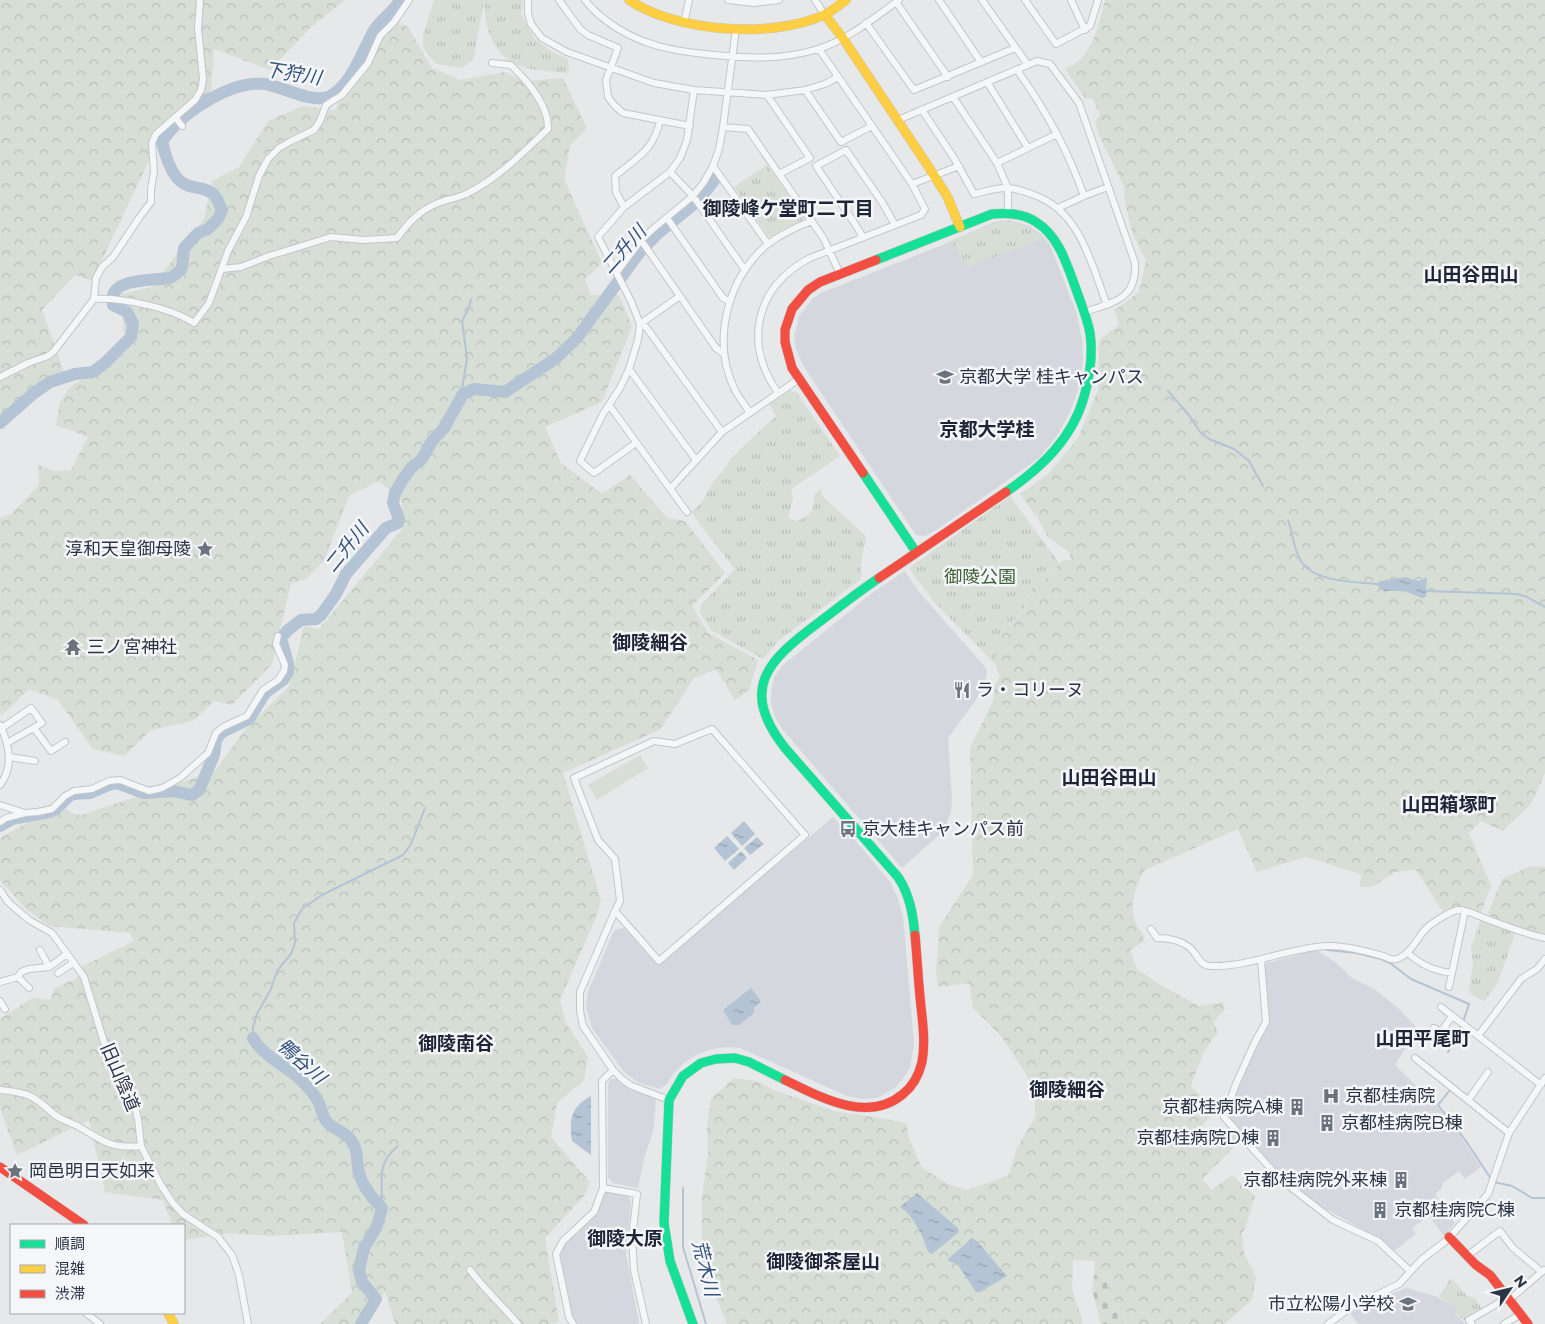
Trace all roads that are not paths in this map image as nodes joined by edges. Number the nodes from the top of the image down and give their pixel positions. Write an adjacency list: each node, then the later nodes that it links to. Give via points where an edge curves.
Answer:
1 (200, 0): 42 (street, via 201,90)
2 (409, 0): 73 (street, via 380,36 368,63 342,96 326,105 314,130 279,148 268,159)
3 (528, 0): 31 (street, via 531,24 542,38 568,52)
4 (559, 0): 31 (street, via 580,29 618,48)
5 (585, 0): 27 (street, via 617,27 655,45)
6 (630, 0): 20 (street, via 657,15)
7 (689, 0): 20 (street)
8 (729, 0): 17 (street)
9 (779, 0): 17 (street)
10 (815, 0): 19 (street)
11 (846, 0): 19 (street)
12 (939, 0): 28 (street)
13 (982, 0): 25 (street)
14 (1025, 0): 23 (street, via 1056,44)
15 (1071, 0): 23 (street)
16 (1098, 0): 23 (street, via 1090,26)
17 (770, 1)
18 (898, 1): 21 (street); 34 (street)
19 (825, 15): 22 (street, via 776,28); 24 (street)
20 (684, 23): 22 (street)
21 (866, 23): 24 (street); 34 (street, via 914,90)
22 (736, 29): 27 (street)
23 (1085, 30)
24 (842, 37): 26 (street); 44 (street)
25 (1016, 48): 28 (street); 30 (street)
26 (819, 49): 27 (street, via 785,57); 33 (street)
27 (732, 57): 38 (street)
28 (981, 62): 34 (street)
29 (492, 64): 73 (street, via 511,65 519,73 535,91 548,122 548,129 513,164 470,193 422,211 397,238 363,240 331,237 241,267)
30 (1028, 65): 32 (street); 58 (street, via 1037,61 1050,64 1079,103)
31 (611, 67): 36 (street, via 654,83); 43 (street, via 606,88 614,106 623,113)
32 (1017, 70): 35 (street); 49 (street, via 1039,100)
33 (838, 77): 37 (street); 47 (street)
34 (948, 77)
35 (987, 82): 40 (street); 50 (street)
36 (694, 90): 38 (street); 46 (street)
37 (805, 90): 39 (street); 47 (street, via 841,142)
38 (728, 93): 39 (street); 48 (street)
39 (767, 95): 55 (street, via 810,158)
40 (953, 97): 41 (street); 51 (street)
41 (922, 110): 44 (street); 53 (street)
42 (176, 118): 45 (street); 78 (street, via 156,134 152,143 151,202 113,257 102,267 96,278)
43 (660, 120): 46 (street); 62 (street, via 649,148 615,176 616,192)
44 (898, 120): 56 (street)
45 (182, 126)
46 (690, 126): 54 (street, via 680,158)
47 (872, 126): 57 (street)
48 (723, 127): 52 (street); 55 (street, via 748,129)
49 (1057, 134): 50 (street); 61 (street)
50 (1028, 148): 51 (street)
51 (997, 163): 59 (street)
52 (713, 166): 60 (street); 71 (street)
53 (959, 166): 56 (street); 59 (street, via 974,194)
54 (670, 172): 60 (street); 62 (street)
55 (779, 174): 66 (street)
56 (934, 176): 57 (street); 68 (street)
57 (912, 184): 67 (street, via 925,209 921,215)
58 (1108, 187): 61 (street); 80 (street, via 1136,263 1136,276 1130,289)
59 (1008, 188): 63 (street, via 1045,199); 64 (street)
60 (693, 196): 65 (street); 74 (street)
61 (1084, 196): 63 (street)
62 (624, 207): 75 (street, via 598,237)
63 (1058, 208): 80 (street, via 1084,243)
64 (1008, 212): 68 (street, via 992,214); 81 (street, via 1035,220 1050,232)
65 (667, 218): 70 (street); 79 (street, via 723,298)
66 (812, 221): 71 (street); 72 (street)
67 (894, 225): 69 (street); 69 (street, via 846,150 816,166)
68 (960, 227): 76 (street)
69 (863, 238): 72 (street)
70 (642, 240): 75 (street); 77 (street)
71 (768, 244): 74 (street)
72 (830, 250): 76 (street); 87 (street, via 799,264 781,278 761,312 759,353)
73 (222, 268): 78 (street, via 209,303 194,323 183,316 116,298)
74 (745, 270): 79 (street)
75 (616, 272): 82 (street)
76 (840, 274): 86 (street, via 809,288 789,313 785,345)
77 (680, 296): 82 (street); 83 (street, via 716,348)
78 (94, 299): 85 (street, via 48,356)
79 (729, 301): 83 (street)
80 (1107, 305): 81 (street)
81 (1086, 312): 95 (street, via 1091,367 1084,399 1065,438 1039,467 1009,490)
82 (640, 324): 84 (street); 90 (street, via 646,327)
83 (724, 354): 89 (street, via 735,390)
84 (629, 369): 88 (street); 92 (street)
85 (0, 377)
86 (799, 379): 87 (street); 95 (street)
87 (778, 393): 89 (street)
88 (609, 405): 91 (street); 91 (street, via 580,461 594,473)
89 (750, 413): 90 (street)
90 (722, 432): 92 (street)
91 (636, 443): 93 (street)
92 (696, 460): 93 (street)
93 (670, 489): 94 (street)
94 (687, 512)
95 (916, 552): 141 (street, via 857,593 774,660 761,692 763,711 773,733 905,889 913,918 917,964 923,1054 920,1072 898,1097 883,1107 866,1110 833,1100 749,1062 735,1058 716,1059 701,1063 683,1076)
96 (278, 636): 105 (street, via 276,644 285,665 278,680 263,690 247,716 216,733 208,753 180,778 149,791 120,780 110,781 92,789 69,793 52,809)
97 (1, 726): 98 (street, via 31,708 42,723); 100 (street)
98 (34, 728): 99 (street, via 51,751); 100 (street)
99 (65, 742)
100 (7, 743): 101 (street)
101 (10, 757): 102 (street); 103 (street)
102 (35, 761)
103 (0, 785)
104 (0, 805): 105 (street)
105 (24, 813): 106 (street)
106 (0, 822)
107 (0, 890): 108 (street, 旧山陰道)
108 (3, 901): 115 (street, 旧山陰道, via 52,933)
109 (616, 911): 109 (street, via 660,962 805,835 712,729 675,744 654,741 574,778 598,840 615,859 620,901); 135 (street, via 580,992 583,1026)
110 (1464, 911): 112 (street); 114 (street, via 1457,910 1425,930); 121 (street)
111 (1150, 929): 117 (street, via 1158,938 1171,938 1188,946 1202,964 1208,966)
112 (1545, 938)
113 (40, 950): 119 (street)
114 (1407, 952): 117 (street, via 1398,959 1390,959 1327,946); 121 (street, via 1428,966)
115 (67, 954): 118 (street, 旧山陰道); 119 (street)
116 (1545, 959): 133 (street, via 1537,969 1521,979)
117 (1262, 960): 151 (street, via 1266,1022 1224,1117 1280,1179 1333,1220 1378,1241)
118 (73, 963): 120 (street); 143 (street, 旧山陰道, via 84,977 111,1065 134,1099)
119 (49, 967): 122 (street, via 29,969)
120 (58, 973)
121 (1452, 973): 124 (street)
122 (18, 976): 123 (street); 125 (street)
123 (0, 982)
124 (1449, 987)
125 (29, 988)
126 (0, 1002): 128 (street)
127 (1441, 1007): 129 (street)
128 (5, 1009)
129 (1452, 1016): 131 (street); 133 (street)
130 (1434, 1028): 131 (street)
131 (1441, 1032): 132 (street)
132 (1448, 1036)
133 (1478, 1036): 138 (street)
134 (1415, 1058): 140 (street)
135 (613, 1070): 141 (street, via 632,1086); 145 (street, via 602,1081)
136 (1488, 1072): 140 (street)
137 (1545, 1078): 138 (street)
138 (1540, 1085): 142 (street)
139 (0, 1090): 143 (street, via 35,1099 104,1143 120,1147)
140 (1469, 1099): 142 (street)
141 (669, 1100): 160 (street, via 664,1223 670,1261)
142 (1510, 1133): 147 (street, via 1488,1194)
143 (140, 1146): 156 (street, 旧山陰道, via 172,1202 218,1237 232,1255)
144 (0, 1166): 146 (street)
145 (603, 1188): 158 (street, via 594,1212 563,1241 556,1254); 159 (street, via 638,1194 632,1238 634,1270)
146 (83, 1224)
147 (1449, 1237): 148 (street); 151 (street)
148 (1468, 1256): 150 (street, via 1500,1231 1512,1248); 152 (street, via 1490,1275)
149 (470, 1270): 157 (street)
150 (1543, 1271): 152 (street)
151 (1410, 1272): 161 (street, via 1399,1284 1350,1308)
152 (1508, 1299): 154 (street); 162 (street, via 1469,1320)
153 (87, 1314): 155 (street)
154 (1520, 1314): 163 (street); 164 (street)
155 (100, 1324)
156 (248, 1324)
157 (518, 1324)
158 (573, 1324)
159 (646, 1324)
160 (693, 1324)
161 (1328, 1324)
162 (1472, 1324)
163 (1504, 1324)
164 (1528, 1324)

